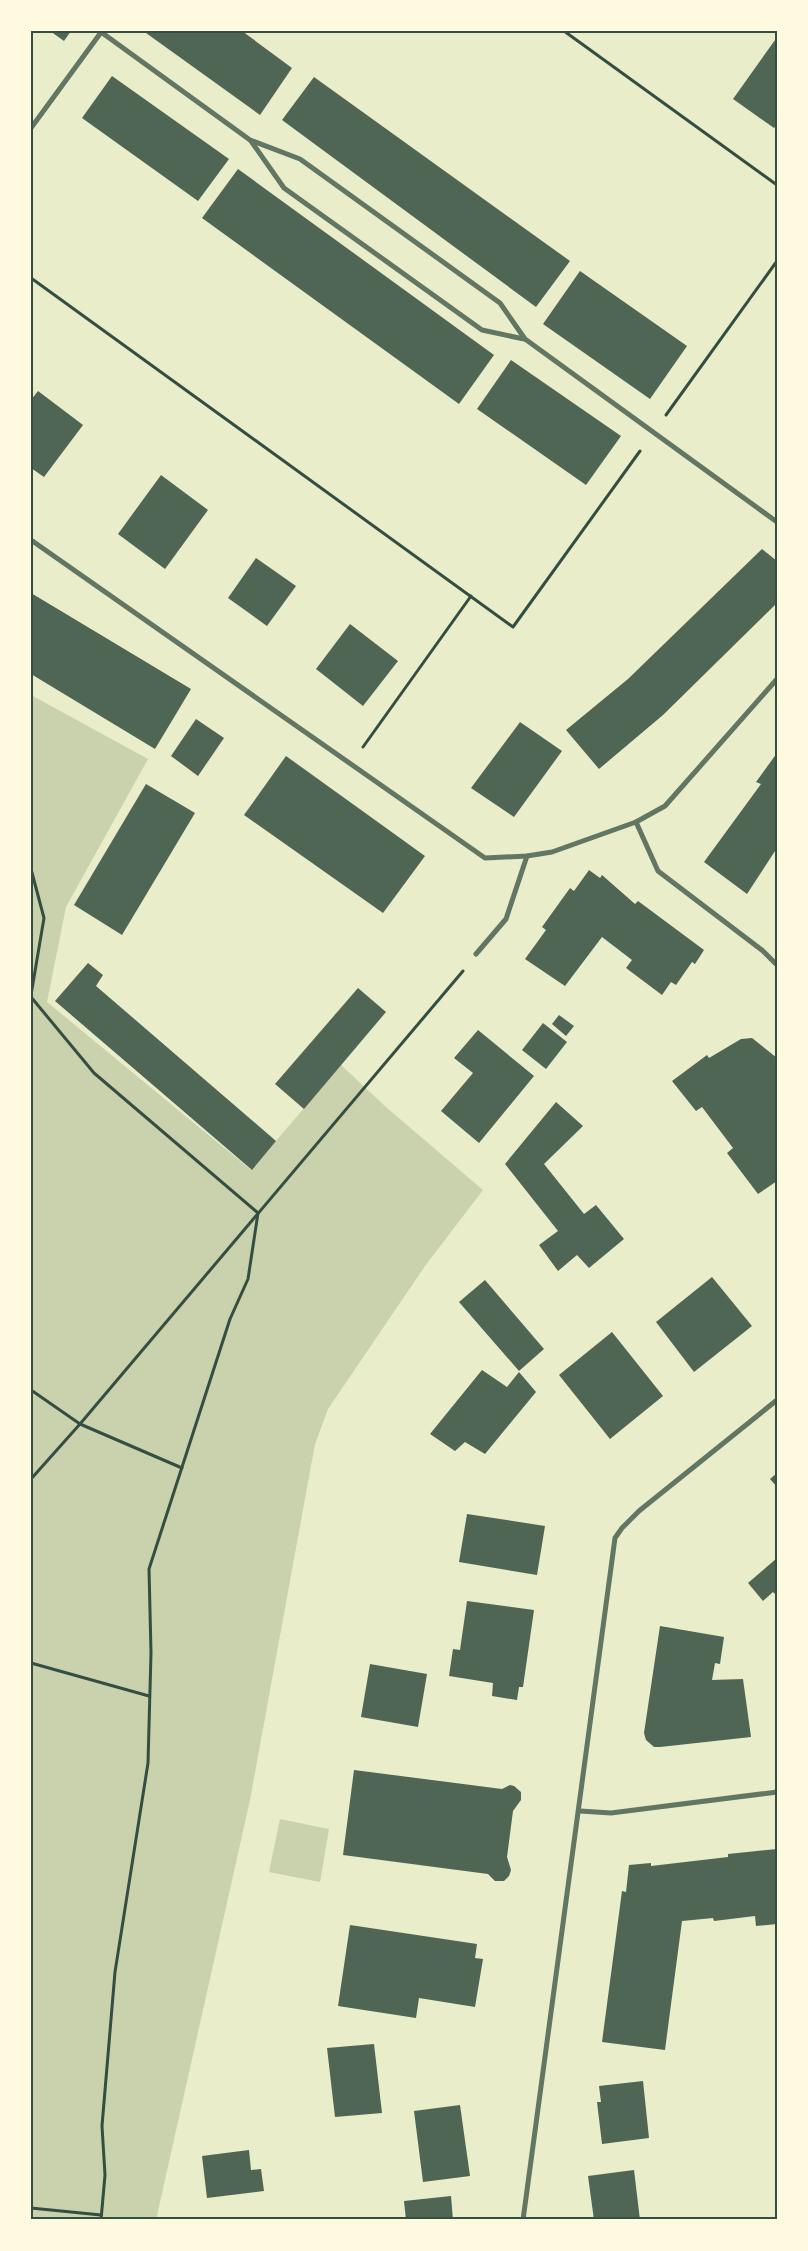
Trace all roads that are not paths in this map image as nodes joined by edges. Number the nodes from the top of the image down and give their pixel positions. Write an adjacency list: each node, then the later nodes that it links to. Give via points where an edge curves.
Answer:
1 (101, 32): 2 (street); 3 (street)
2 (31, 128)
3 (250, 140): 4 (street, via 300,159 500,303); 4 (street, via 284,188 482,330)
4 (525, 339): 5 (street)
5 (777, 522)
6 (31, 540): 9 (street, via 485,858)
7 (777, 679): 8 (street, via 665,806)
8 (636, 822): 9 (street, via 552,852); 11 (street, via 658,871)
9 (528, 856): 10 (street, via 506,919)
10 (476, 954)
11 (777, 965)
12 (777, 1400): 14 (street, via 639,1511 616,1538)
13 (777, 1792): 14 (street, via 611,1813)
14 (580, 1812): 15 (street)
15 (523, 2220)

